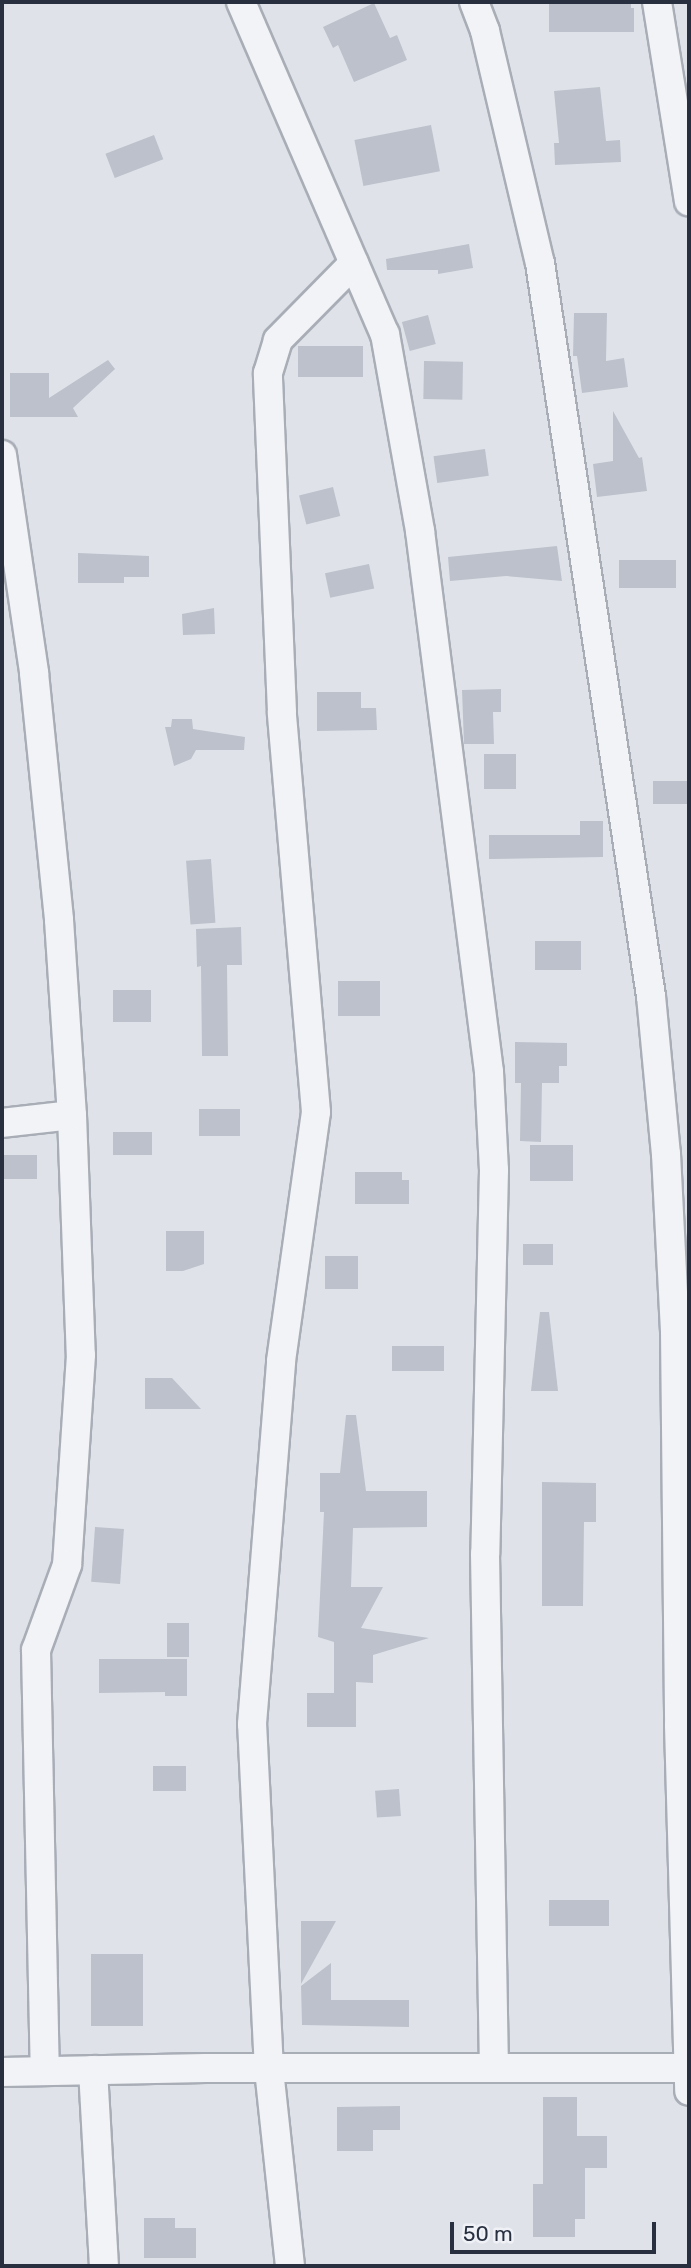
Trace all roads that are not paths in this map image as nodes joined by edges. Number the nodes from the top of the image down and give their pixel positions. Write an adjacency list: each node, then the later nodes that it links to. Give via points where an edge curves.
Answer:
1 (241, 2): 5 (street)
2 (474, 2): 14 (street, via 485,31 540,263 651,996 666,1154 675,1331)
3 (657, 2): 4 (street)
4 (689, 201)
5 (354, 263): 9 (street, via 385,334 420,531 489,1072 494,1170 485,1554); 11 (street, via 278,340 268,373 282,712 316,1112 281,1361 252,1724)
6 (2, 455): 7 (street, via 34,673 59,920)
7 (72, 1115): 8 (street); 12 (street, via 82,1355 67,1565 36,1650)
8 (2, 1124)
9 (494, 2068): 11 (street); 14 (street)
10 (93, 2070): 11 (street); 12 (street); 15 (street)
11 (269, 2070): 16 (street)
12 (46, 2071): 13 (street)
13 (2, 2072)
14 (689, 2076)
15 (104, 2266)
16 (290, 2266)

